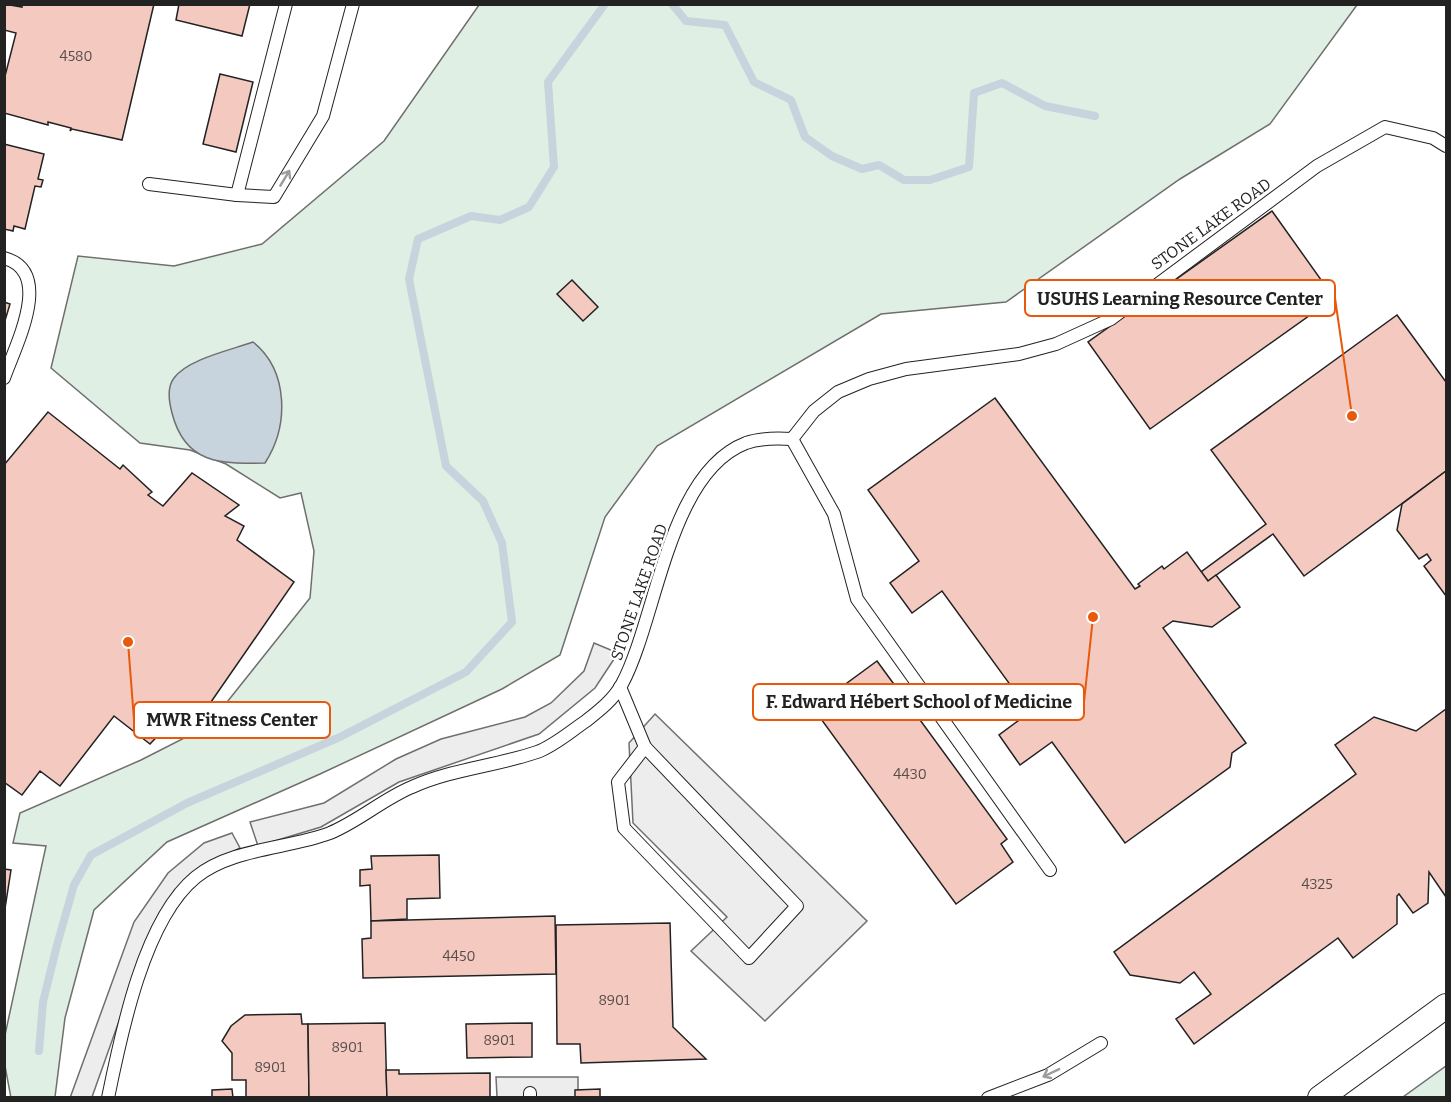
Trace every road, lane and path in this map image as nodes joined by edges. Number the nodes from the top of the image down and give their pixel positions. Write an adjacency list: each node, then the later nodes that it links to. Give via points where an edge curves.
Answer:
1 (286, 4): 5 (lane)
2 (353, 4): 5 (lane, one-way to 2, via 274,197 323,116)
3 (1446, 146): 8 (lane, STONE LAKE ROAD, via 1433,138 1385,127 1317,166 1111,319 1056,344 1019,354 906,369 869,379 838,392 814,411)
4 (149, 184): 5 (lane)
5 (237, 195)
6 (4, 258): 7 (lane, via 22,267 29,276 32,294)
7 (4, 378)
8 (792, 439): 9 (lane, STONE LAKE ROAD, via 747,443 724,455 699,484 668,549 631,667); 11 (lane, via 834,514 857,599)
9 (620, 687): 10 (lane); 14 (lane, STONE LAKE ROAD, via 602,709 540,751 444,774 409,788 329,833 234,858 196,877 164,916 140,971)
10 (645, 747): 10 (lane, via 618,782 624,828 749,958 797,906)
11 (1050, 870)
12 (1446, 1006): 16 (street)
13 (1101, 1043): 15 (lane, one-way to 15, via 1048,1075)
14 (108, 1098)
15 (988, 1098)
16 (1320, 1098)

